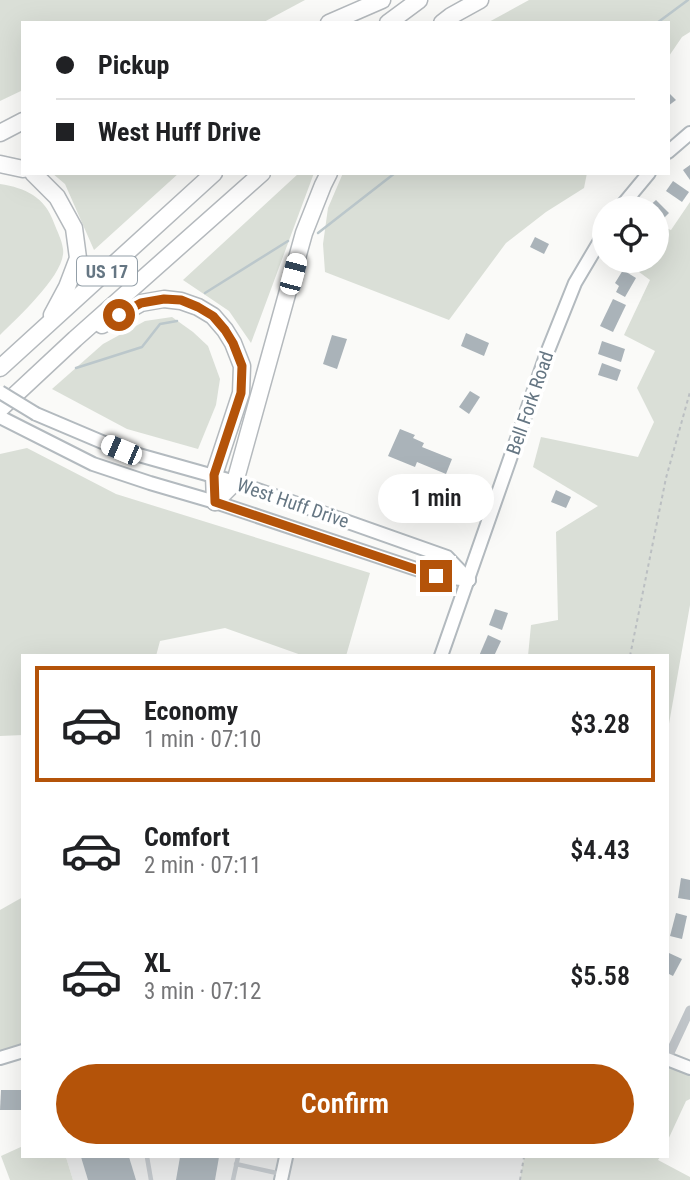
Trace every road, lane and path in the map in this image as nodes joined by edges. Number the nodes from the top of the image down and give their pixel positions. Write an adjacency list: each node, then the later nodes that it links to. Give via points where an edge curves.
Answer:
1 (382, 0): 5 (highway)
2 (419, 0): 6 (highway)
3 (480, 0): 4 (highway)
4 (446, 20)
5 (334, 21)
6 (391, 21)
7 (21, 122): 8 (highway)
8 (0, 133)
9 (690, 133): 10 (main road)
10 (670, 150)
11 (0, 164): 12 (highway)
12 (21, 169)
13 (35, 175): 20 (highway, via 57,197 74,228 78,258)
14 (212, 175): 20 (highway, US 17)
15 (260, 175): 21 (highway, US 17)
16 (328, 175): 28 (highway, via 304,233)
17 (647, 175): 18 (main road)
18 (630, 196)
19 (592, 254): 30 (main road, Bell Fork Road, via 575,283 552,342)
20 (46, 327): 22 (highway, US 17)
21 (75, 339): 25 (highway, US 17); 27 (highway, via 141,303 164,299 181,300 213,316 233,343 242,366 241,393)
22 (0, 368)
23 (690, 392): 32 (path, via 666,478)
24 (0, 393): 27 (main road, West Huff Drive, bridge, via 36,414 121,450)
25 (0, 409)
26 (0, 417): 29 (main road, West Huff Drive, via 93,464)
27 (214, 475): 28 (main road, West Huff Drive); 29 (highway)
28 (235, 482): 29 (highway); 30 (main road, West Huff Drive, via 447,557)
29 (215, 502): 30 (main road, West Huff Drive, via 436,576)
30 (469, 580): 31 (main road, Bell Fork Road)
31 (442, 654)
32 (630, 654)
33 (690, 1010): 35 (street)
34 (21, 1052): 36 (main road)
35 (669, 1055)
36 (0, 1058)
37 (669, 1060): 38 (main road)
38 (690, 1068)
39 (147, 1158): 45 (lane)
40 (238, 1158): 43 (lane)
41 (286, 1158): 44 (main road)
42 (524, 1158): 47 (path)
43 (236, 1164): 44 (lane); 46 (lane)
44 (282, 1177)
45 (151, 1180)
46 (233, 1180)
47 (520, 1180)

